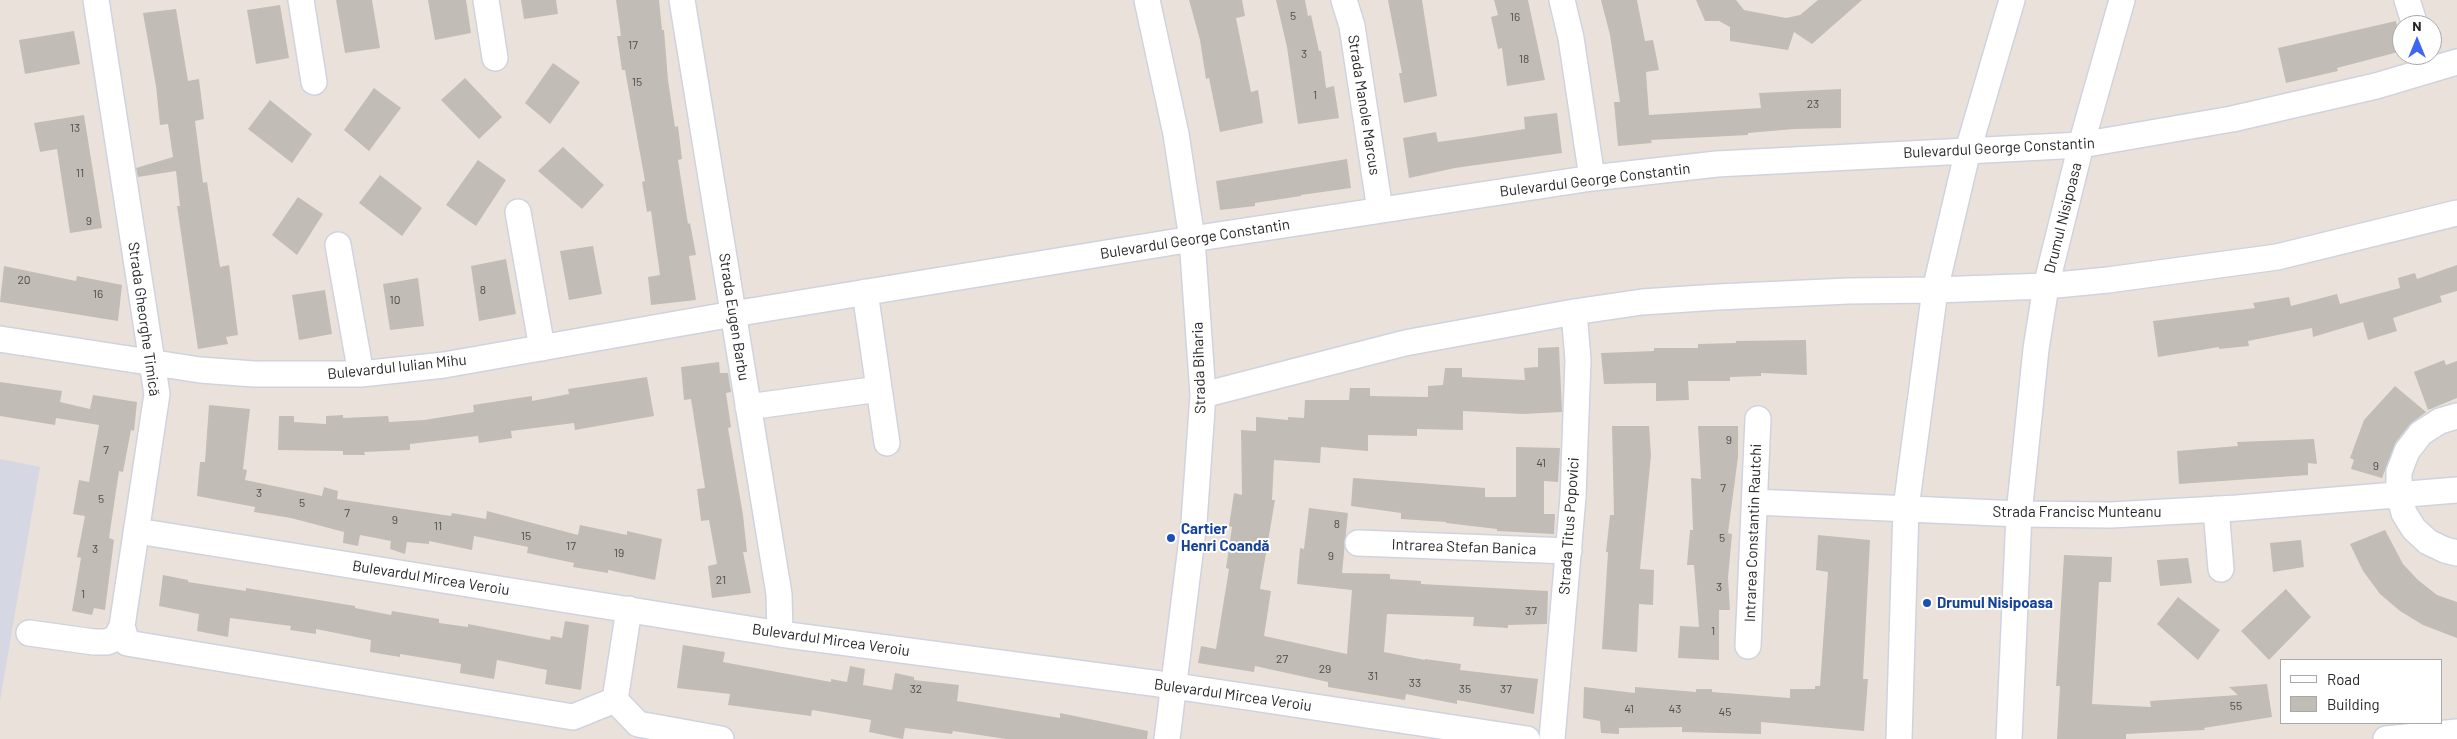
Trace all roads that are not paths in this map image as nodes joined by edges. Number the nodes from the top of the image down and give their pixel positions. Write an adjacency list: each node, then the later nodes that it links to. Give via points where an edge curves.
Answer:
1 (96, 0): 32 (street, Strada Gheorghe Timică)
2 (301, 0): 16 (street)
3 (486, 0): 12 (street)
4 (682, 0): 29 (street, Strada Eugen Barbu)
5 (1147, 0): 23 (street, Strada Biharia, via 1176,134)
6 (1344, 0): 20 (street, Strada Manole Marcus, via 1352,26)
7 (1562, 0): 19 (street, via 1571,38)
8 (2012, 0): 18 (street)
9 (2122, 0): 17 (street, Drumul Nisipoasa)
10 (2407, 0): 11 (street)
11 (2412, 15)
12 (495, 58)
13 (2442, 62): 14 (street, Bulevardul George Constantin)
14 (2457, 62)
15 (2423, 65): 17 (street, Bulevardul George Constantin, via 2376,86 2232,119)
16 (314, 82)
17 (2081, 145): 18 (street, Bulevardul George Constantin); 25 (street, Drumul Nisipoasa)
18 (1968, 150): 19 (street, Bulevardul George Constantin, via 1717,164); 26 (street)
19 (1592, 178): 20 (street, Bulevardul George Constantin)
20 (1380, 210): 23 (street, Bulevardul George Constantin)
21 (518, 212): 31 (street)
22 (2457, 213): 25 (street, via 2277,257)
23 (1192, 239): 27 (street, Bulevardul George Constantin); 35 (street, Strada Biharia)
24 (338, 245): 33 (street)
25 (2046, 286): 26 (street); 45 (street, Drumul Nisipoasa, via 2029,404)
26 (1935, 290): 28 (street, via 1718,297 1642,302); 43 (street)
27 (865, 292): 29 (street, Bulevardul George Constantin); 34 (street)
28 (1574, 312): 35 (street, via 1345,356); 48 (street, Strada Titus Popovici, via 1578,360)
29 (733, 314): 31 (street, Bulevardul Iulian Mihu); 36 (street, Strada Eugen Barbu)
30 (0, 339): 32 (street, Bulevardul Iulian Mihu)
31 (542, 348): 33 (street, Bulevardul Iulian Mihu)
32 (152, 362): 33 (street, Bulevardul Iulian Mihu, via 254,374); 46 (street, Strada Gheorghe Timică, via 157,394)
33 (361, 374)
34 (879, 389): 36 (street); 39 (street)
35 (1203, 395): 56 (street, Strada Biharia, via 1194,522)
36 (748, 407): 54 (street, Strada Eugen Barbu, via 779,594)
37 (2457, 416): 41 (street, via 2440,421 2421,433 2407,451 2399,472)
38 (1758, 419): 42 (street, Intrarea Constantin Rautchi)
39 (887, 443)
40 (2457, 490): 41 (street, Strada Francisc Munteanu)
41 (2398, 494): 44 (street, Strada Francisc Munteanu); 49 (street, via 2414,529 2428,542)
42 (1755, 502): 43 (street, Strada Francisc Munteanu); 55 (street, Intrarea Constantin Rautchi)
43 (1906, 508): 45 (street, Strada Francisc Munteanu); 63 (street)
44 (2216, 509): 45 (street, Strada Francisc Munteanu, via 2111,515); 50 (street)
45 (2019, 514): 64 (street, Drumul Nisipoasa)
46 (137, 531): 51 (street, Bulevardul Mircea Veroiu); 52 (street, Strada Gheorghe Timică)
47 (1358, 543): 48 (street, Intrarea Stefan Banica)
48 (1570, 551): 62 (street, Strada Titus Popovici)
49 (2457, 552)
50 (2221, 568)
51 (629, 609): 54 (street, Bulevardul Mircea Veroiu); 57 (street)
52 (122, 626): 53 (street, via 116,638 107,642); 57 (street, via 127,643 573,717)
53 (29, 633)
54 (780, 634): 56 (street, Bulevardul Mircea Veroiu)
55 (1748, 646)
56 (1175, 686): 60 (street, Strada Biharia); 61 (street, Bulevardul Mircea Veroiu)
57 (614, 700): 59 (street, via 638,724)
58 (2457, 732): 65 (street)
59 (721, 739)
60 (1168, 739)
61 (1527, 739)
62 (1552, 739)
63 (1900, 739)
64 (2008, 739)
65 (2386, 739)

